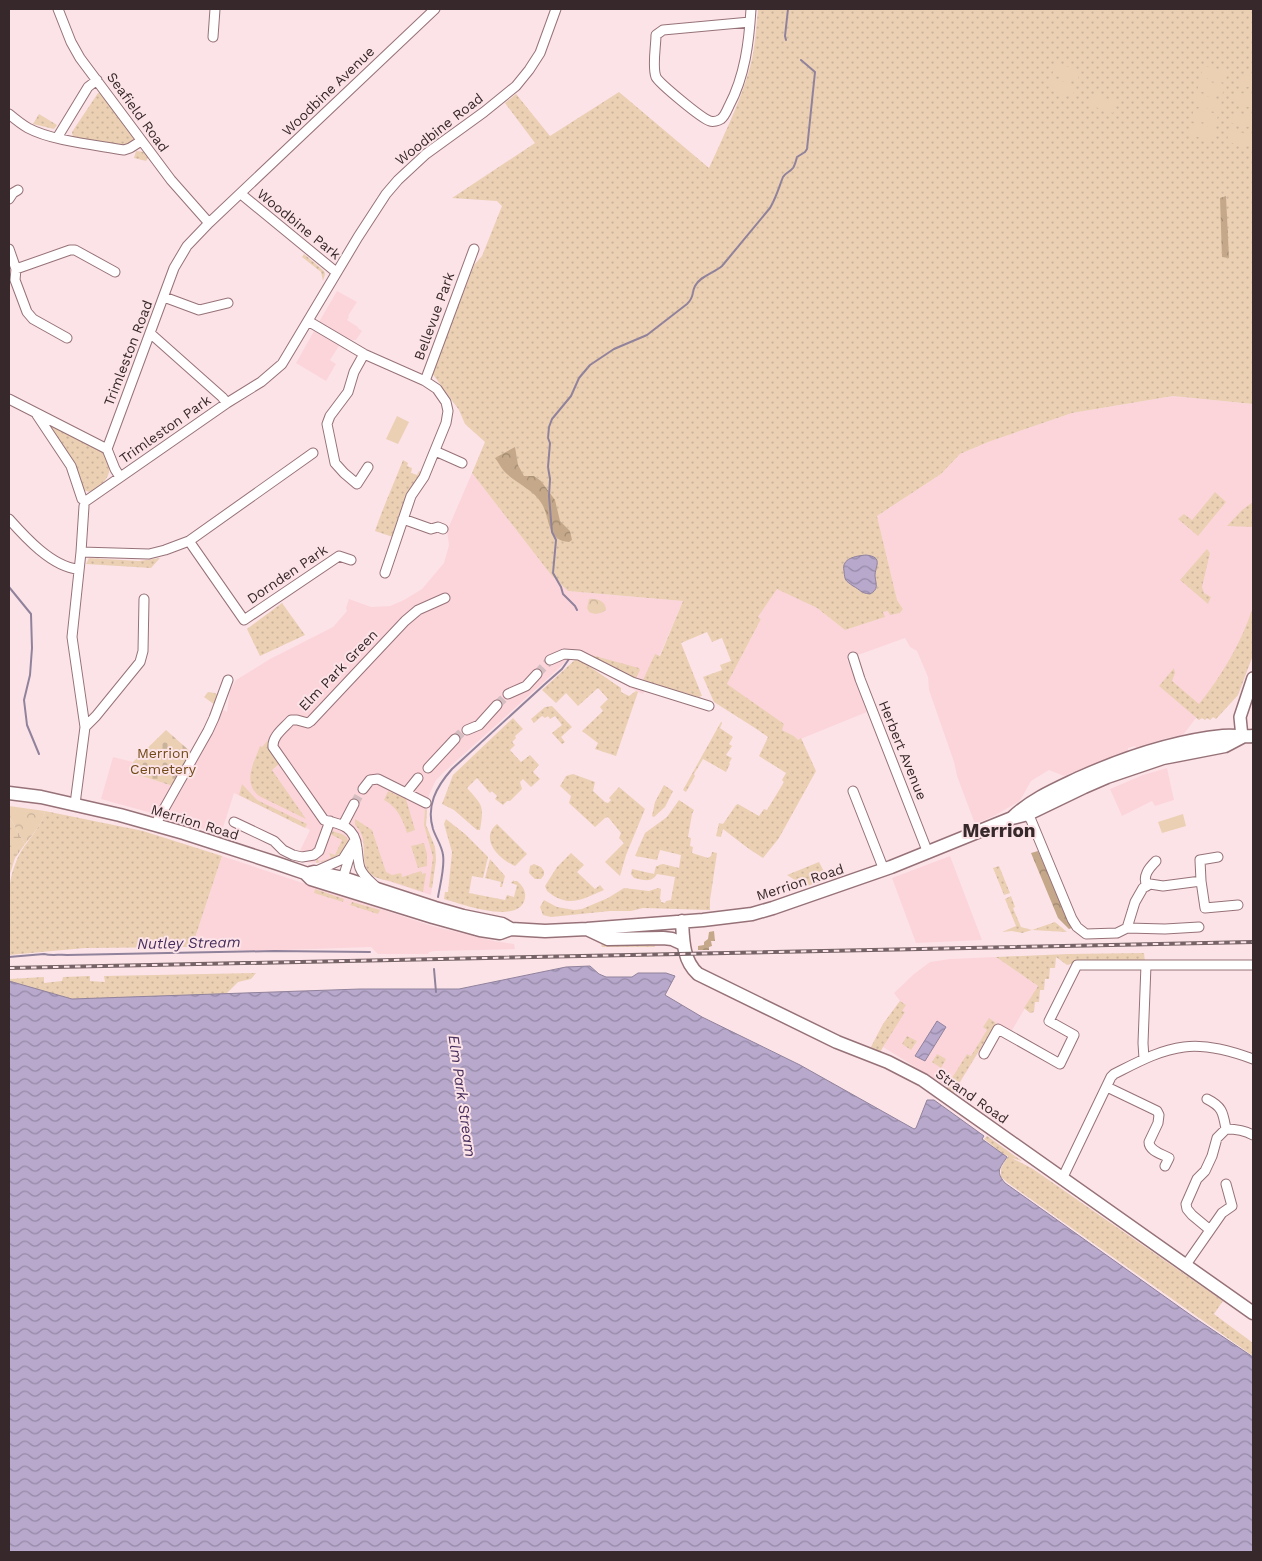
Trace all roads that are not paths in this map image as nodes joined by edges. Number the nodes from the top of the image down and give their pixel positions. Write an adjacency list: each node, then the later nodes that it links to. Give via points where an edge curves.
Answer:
1 (59, 9): 8 (street, Seafield Road, via 80,58)
2 (215, 9): 7 (street)
3 (435, 9): 13 (street, Woodbine Avenue)
4 (556, 9): 21 (street, Woodbine Road, via 540,53 530,70 516,86 426,154 398,180 373,212)
5 (751, 9): 6 (street)
6 (750, 22): 6 (street, via 663,30 656,35 657,78 710,121 721,119 738,85)
7 (213, 37)
8 (97, 80): 10 (street, via 88,87); 11 (street, Seafield Road)
9 (9, 114): 10 (street, via 28,128)
10 (57, 138): 11 (street, via 124,150)
11 (141, 141): 15 (street, Seafield Road)
12 (18, 190): 14 (street)
13 (241, 194): 15 (street, Woodbine Park); 21 (street, Woodbine Park)
14 (9, 199)
15 (209, 223): 18 (street, Woodbine Park)
16 (9, 249): 19 (street)
17 (474, 249): 30 (street, Bellevue Park)
18 (174, 268): 24 (street, Trimleston Road)
19 (16, 269): 20 (street, via 75,250); 22 (street)
20 (115, 271)
21 (336, 272): 26 (street, Woodbine Park)
22 (15, 280): 23 (street); 28 (street, via 27,312 33,319)
23 (9, 289)
24 (164, 297): 25 (street, via 199,310); 27 (street, Trimleston Road)
25 (228, 303)
26 (308, 321): 29 (street, Bellevue Park); 31 (street, Woodbine Park, via 282,364)
27 (150, 333): 33 (street); 35 (street, Trimleston Road)
28 (68, 337)
29 (364, 354): 30 (street, Bellevue Park); 39 (street, via 348,392 326,424 335,463 344,473 357,484)
30 (425, 381): 36 (street, via 442,395 448,411)
31 (261, 382): 33 (street, Trimleston Park)
32 (9, 399): 34 (street)
33 (227, 403): 40 (street, Trimleston Park)
34 (37, 414): 35 (street); 41 (street, via 71,466)
35 (108, 449): 40 (street)
36 (435, 451): 38 (street); 43 (street, via 424,477 411,496)
37 (313, 454): 45 (street)
38 (462, 463)
39 (368, 467)
40 (120, 477): 41 (street, Trimleston Park)
41 (84, 502): 46 (street)
42 (9, 519): 49 (street, via 48,555 65,566)
43 (403, 519): 44 (street); 48 (street)
44 (443, 529)
45 (189, 541): 46 (street, via 148,554); 47 (street, Dornden Park, via 244,620 340,556)
46 (80, 552): 49 (street)
47 (352, 560)
48 (389, 567)
49 (78, 568): 60 (street, via 72,637)
50 (445, 598): 74 (street, Elm Park Green, via 418,610 405,621 311,721 291,720 274,738 273,747 324,820)
51 (144, 599): 60 (street, via 140,662)
52 (853, 657): 79 (street, Herbert Avenue)
53 (550, 660): 59 (street, via 564,654 579,655 632,682)
54 (537, 674): 57 (street, via 526,686)
55 (1253, 678): 62 (street, via 1240,717)
56 (228, 680): 76 (street, via 208,731)
57 (508, 694)
58 (497, 705): 61 (street, via 478,725)
59 (709, 706)
60 (85, 727): 71 (street)
61 (467, 730)
62 (1247, 736): 73 (main road, Merrion Road, via 1225,746 1170,751)
63 (455, 739): 64 (street)
64 (428, 768)
65 (418, 778): 69 (street)
66 (363, 789): 69 (street, via 370,780 378,779)
67 (853, 791): 82 (street)
68 (9, 793): 71 (main road, Merrion Road)
69 (406, 793): 70 (street)
70 (426, 803)
71 (75, 804): 76 (main road, Merrion Road)
72 (354, 804): 77 (street)
73 (1026, 811): 79 (main road, Merrion Road); 91 (street, via 1077,927 1086,934 1117,933)
74 (330, 821): 75 (street, via 319,851 302,857); 77 (street, Elm Park Green)
75 (234, 822)
76 (155, 825): 83 (main road, Merrion Road)
77 (343, 825): 78 (street)
78 (356, 840): 83 (street, via 342,859); 85 (street); 87 (street, Merrion Road, via 360,869)
79 (928, 853): 82 (main road, Merrion Road)
80 (1218, 857): 84 (street, via 1200,860)
81 (1156, 861): 86 (street, via 1146,874)
82 (884, 870): 89 (main road, Merrion Road, via 773,908 738,916)
83 (309, 873): 85 (main road, Merrion Road)
84 (1202, 881): 86 (street); 88 (street, via 1205,908)
85 (341, 883): 87 (main road, Merrion Road); 92 (main road, Merrion Road, via 401,908 480,930 500,933)
86 (1147, 886): 91 (street, via 1135,902)
87 (380, 890): 92 (main road, Merrion Road)
88 (1238, 906)
89 (682, 921): 93 (main road, Merrion Road); 94 (main road, Strand Road)
90 (1199, 927): 91 (street)
91 (1127, 928)
92 (511, 929): 93 (main road, Merrion Road)
93 (587, 929): 94 (main road, Merrion Road, via 608,939 664,938)
94 (683, 944): 105 (main road, Strand Road, via 692,969 698,974 904,1070 948,1097)
95 (1146, 965): 96 (street); 97 (street, via 1077,965 1049,1022 1074,1036 1060,1064 998,1029); 98 (street)
96 (1253, 965)
97 (984, 1054)
98 (1144, 1059): 99 (street, via 1184,1047 1215,1048); 100 (street, via 1114,1074)
99 (1253, 1059)
100 (1107, 1087): 104 (street, via 1157,1111 1158,1123 1149,1145 1169,1158); 105 (street)
101 (1208, 1099): 102 (street, via 1222,1110)
102 (1226, 1128): 103 (street, via 1244,1130); 107 (street, via 1217,1138 1205,1171 1186,1204 1192,1216)
103 (1253, 1135)
104 (1165, 1166)
105 (1062, 1178): 108 (main road, Strand Road)
106 (1226, 1184): 107 (street, via 1232,1206 1222,1213)
107 (1210, 1230): 108 (street)
108 (1185, 1266): 109 (main road, Strand Road)
109 (1253, 1313)

